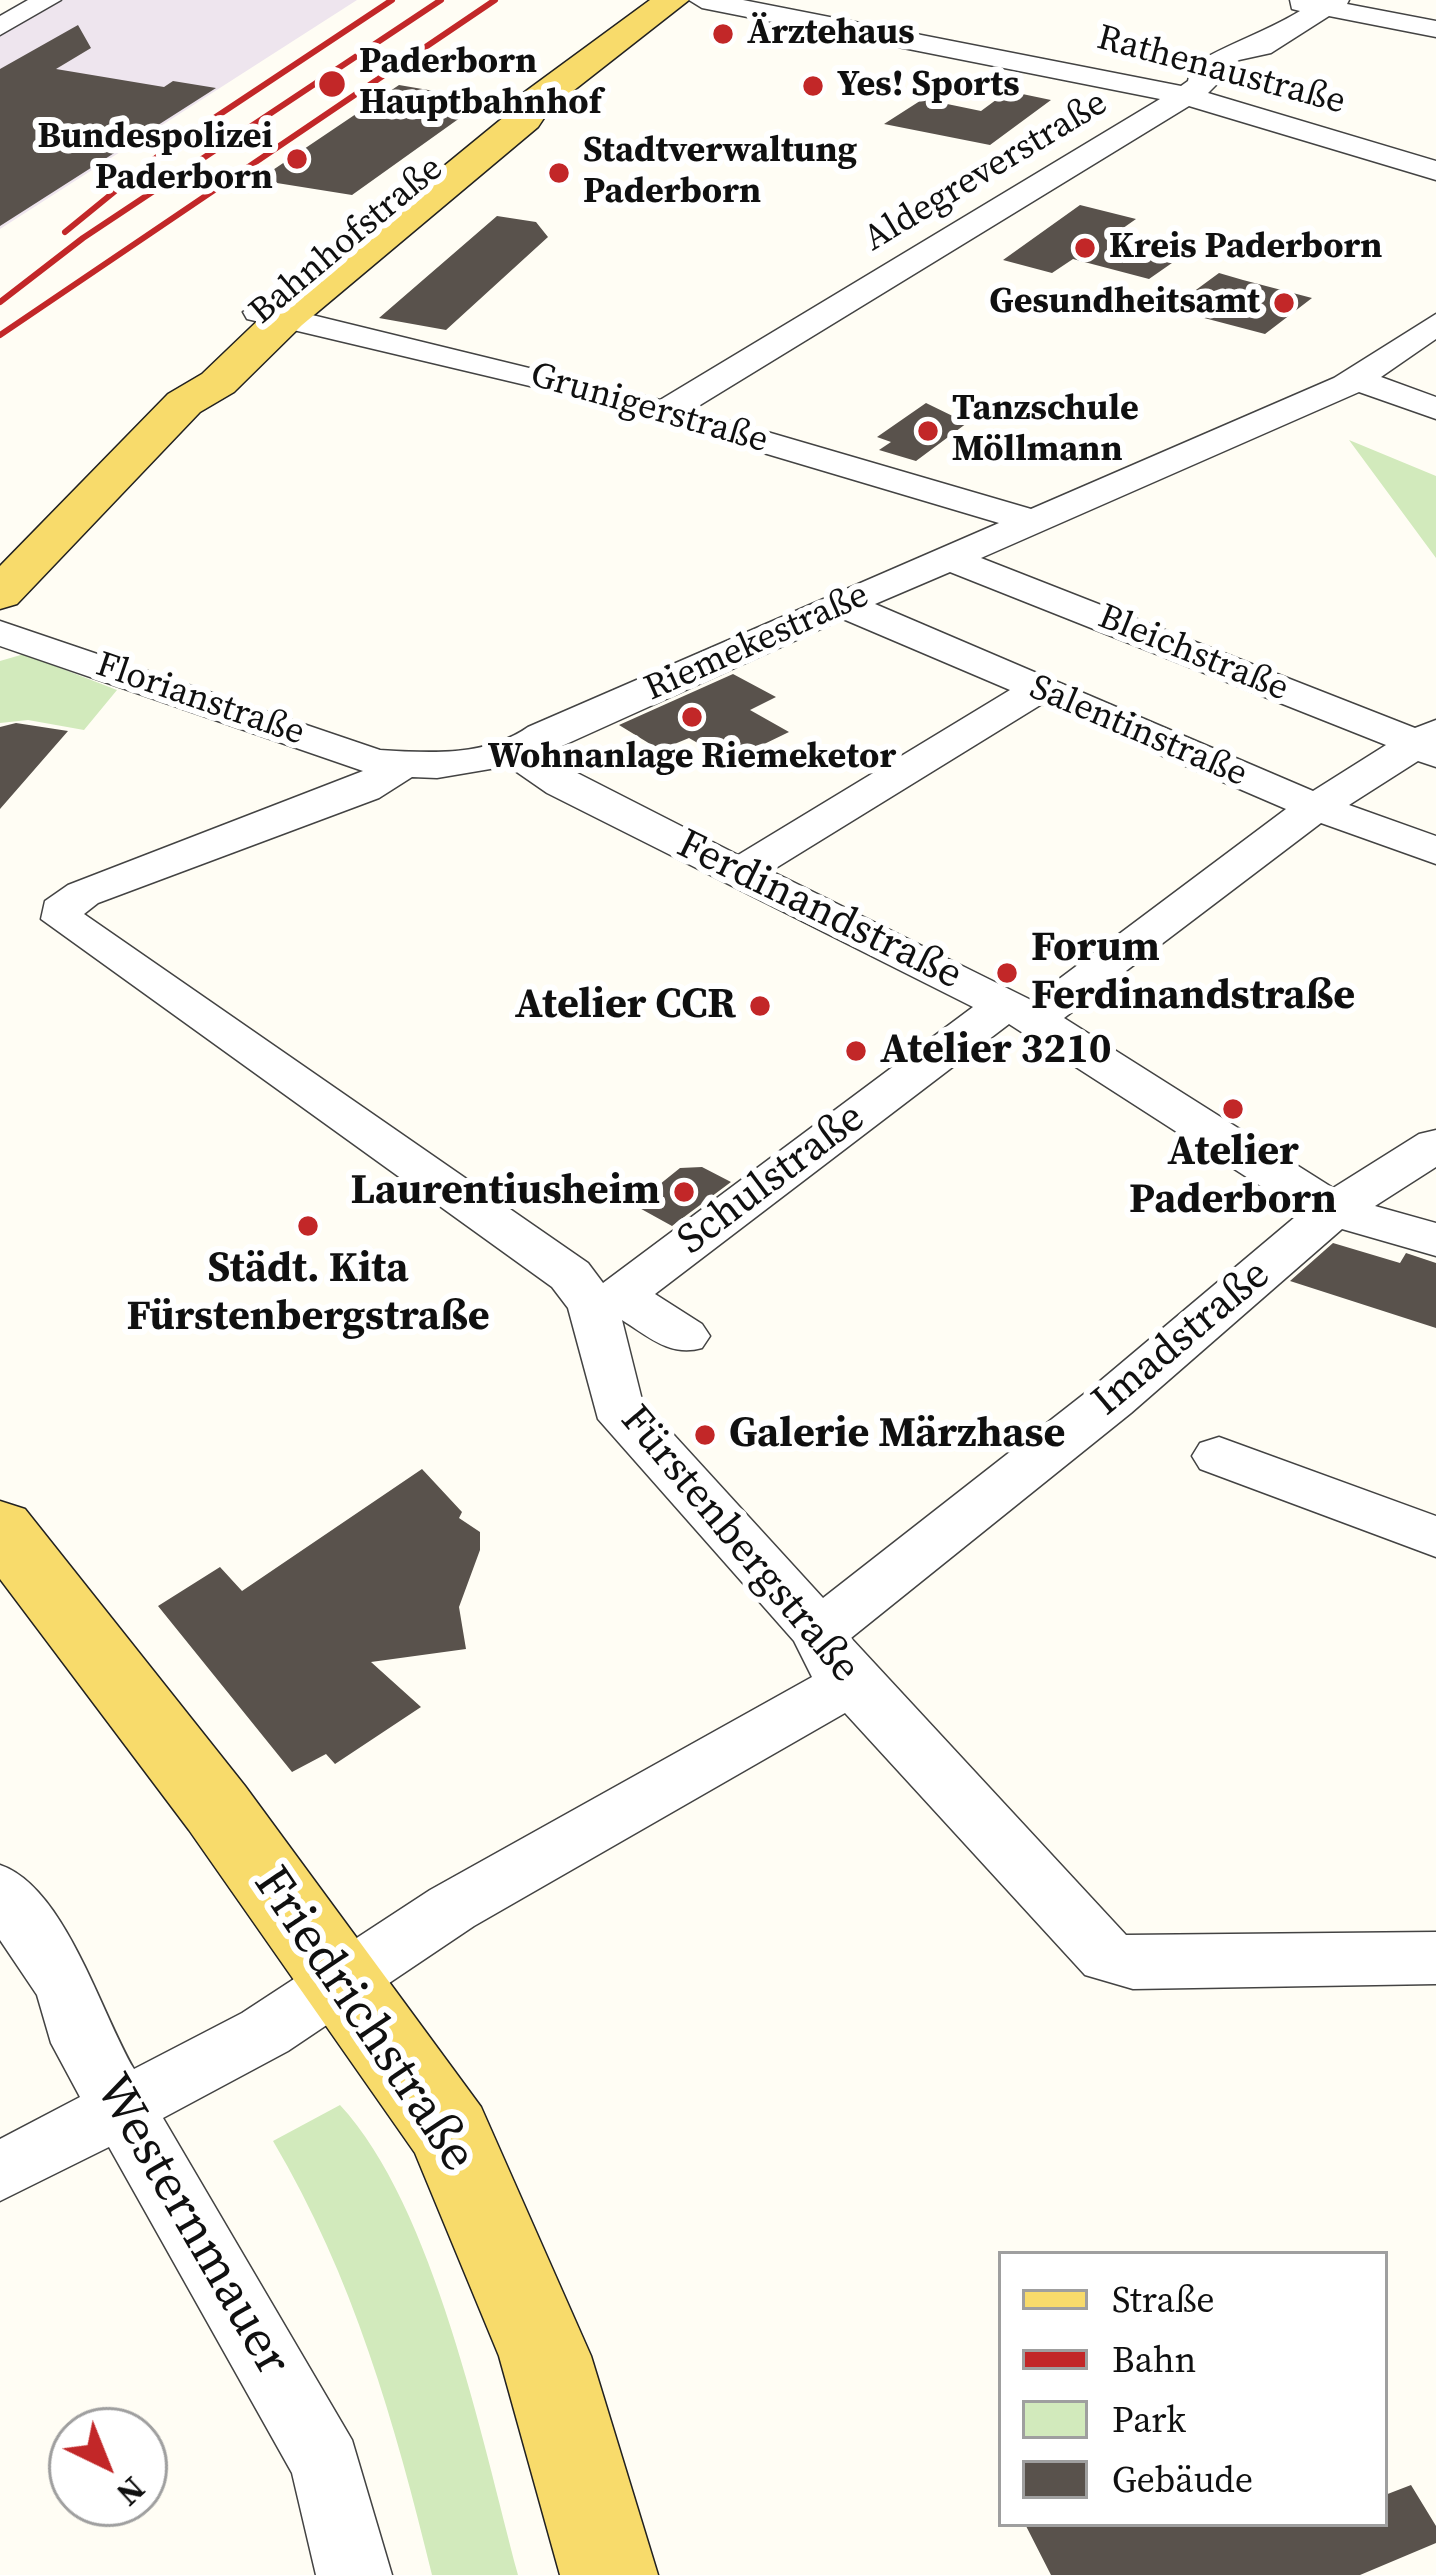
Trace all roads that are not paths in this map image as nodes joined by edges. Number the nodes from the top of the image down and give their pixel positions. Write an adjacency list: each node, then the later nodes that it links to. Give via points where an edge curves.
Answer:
1 (48, 0): 6 (street)
2 (672, 0): 10 (main road, Bahnhofstraße)
3 (702, 0): 8 (street, Rathenaustraße)
4 (1287, 0): 5 (street)
5 (1330, 4): 7 (street); 8 (street, Aldegreverstraße, via 1201,72 1203,84)
6 (0, 27)
7 (1436, 29)
8 (1184, 95): 9 (street, Rathenaustraße); 14 (street, Aldegreverstraße)
9 (1436, 171)
10 (273, 314): 14 (street, Grunigerstraße); 17 (main road, Bahnhofstraße, via 189,380 184,403)
11 (1436, 324): 12 (street, Riemekestraße)
12 (1356, 379): 13 (street); 15 (street, Riemekestraße)
13 (1436, 409)
14 (666, 411): 15 (street, Grunigerstraße)
15 (1035, 522): 16 (street, Riemekestraße)
16 (948, 558): 18 (street, Riemekestraße); 21 (street, Bleichstraße)
17 (0, 594)
18 (844, 604): 20 (street, Salentinstraße); 22 (street, Riemekestraße)
19 (0, 633): 23 (street, Florianstraße)
20 (1038, 690): 24 (street, Salentinstraße); 26 (street)
21 (1430, 743): 24 (street, Schulstraße)
22 (519, 752): 23 (street, Riemekestraße); 26 (street, Ferdinandstraße, via 562,784)
23 (400, 766): 27 (street, Riemekestraße, via 364,789 83,894)
24 (1316, 807): 25 (street, Salentinstraße); 28 (street, Schulstraße)
25 (1436, 851)
26 (741, 871): 28 (street, Ferdinandstraße)
27 (61, 910): 32 (street, Fürstenbergstraße, via 63,919)
28 (1020, 1011): 30 (street, Ferdinandstraße); 32 (street, Schulstraße)
29 (1436, 1145): 30 (street, Imadstraße)
30 (1333, 1210): 31 (street, Ferdinandstraße); 37 (street, Imadstraße, via 1112,1400)
31 (1436, 1240)
32 (607, 1300): 33 (street, Fürstenbergstraße); 37 (street, Fürstenbergstraße, via 617,1406)
33 (670, 1338)
34 (1219, 1456): 36 (street)
35 (0, 1527): 40 (main road, Friedrichstraße)
36 (1436, 1537)
37 (837, 1657): 39 (street, Fürstenbergstraße, via 1107,1957 1133,1964); 40 (street, Imadstraße)
38 (0, 1890): 41 (street, Westernmauer, via 66,1986 84,2043)
39 (1436, 1958)
40 (344, 1982): 41 (street, Imadstraße); 44 (main road, Friedrichstraße, via 450,2133 476,2187 545,2356)
41 (124, 2110): 42 (street, Imadstraße); 43 (street, Westernmauer, via 326,2464)
42 (0, 2171)
43 (354, 2575)
44 (609, 2575)

